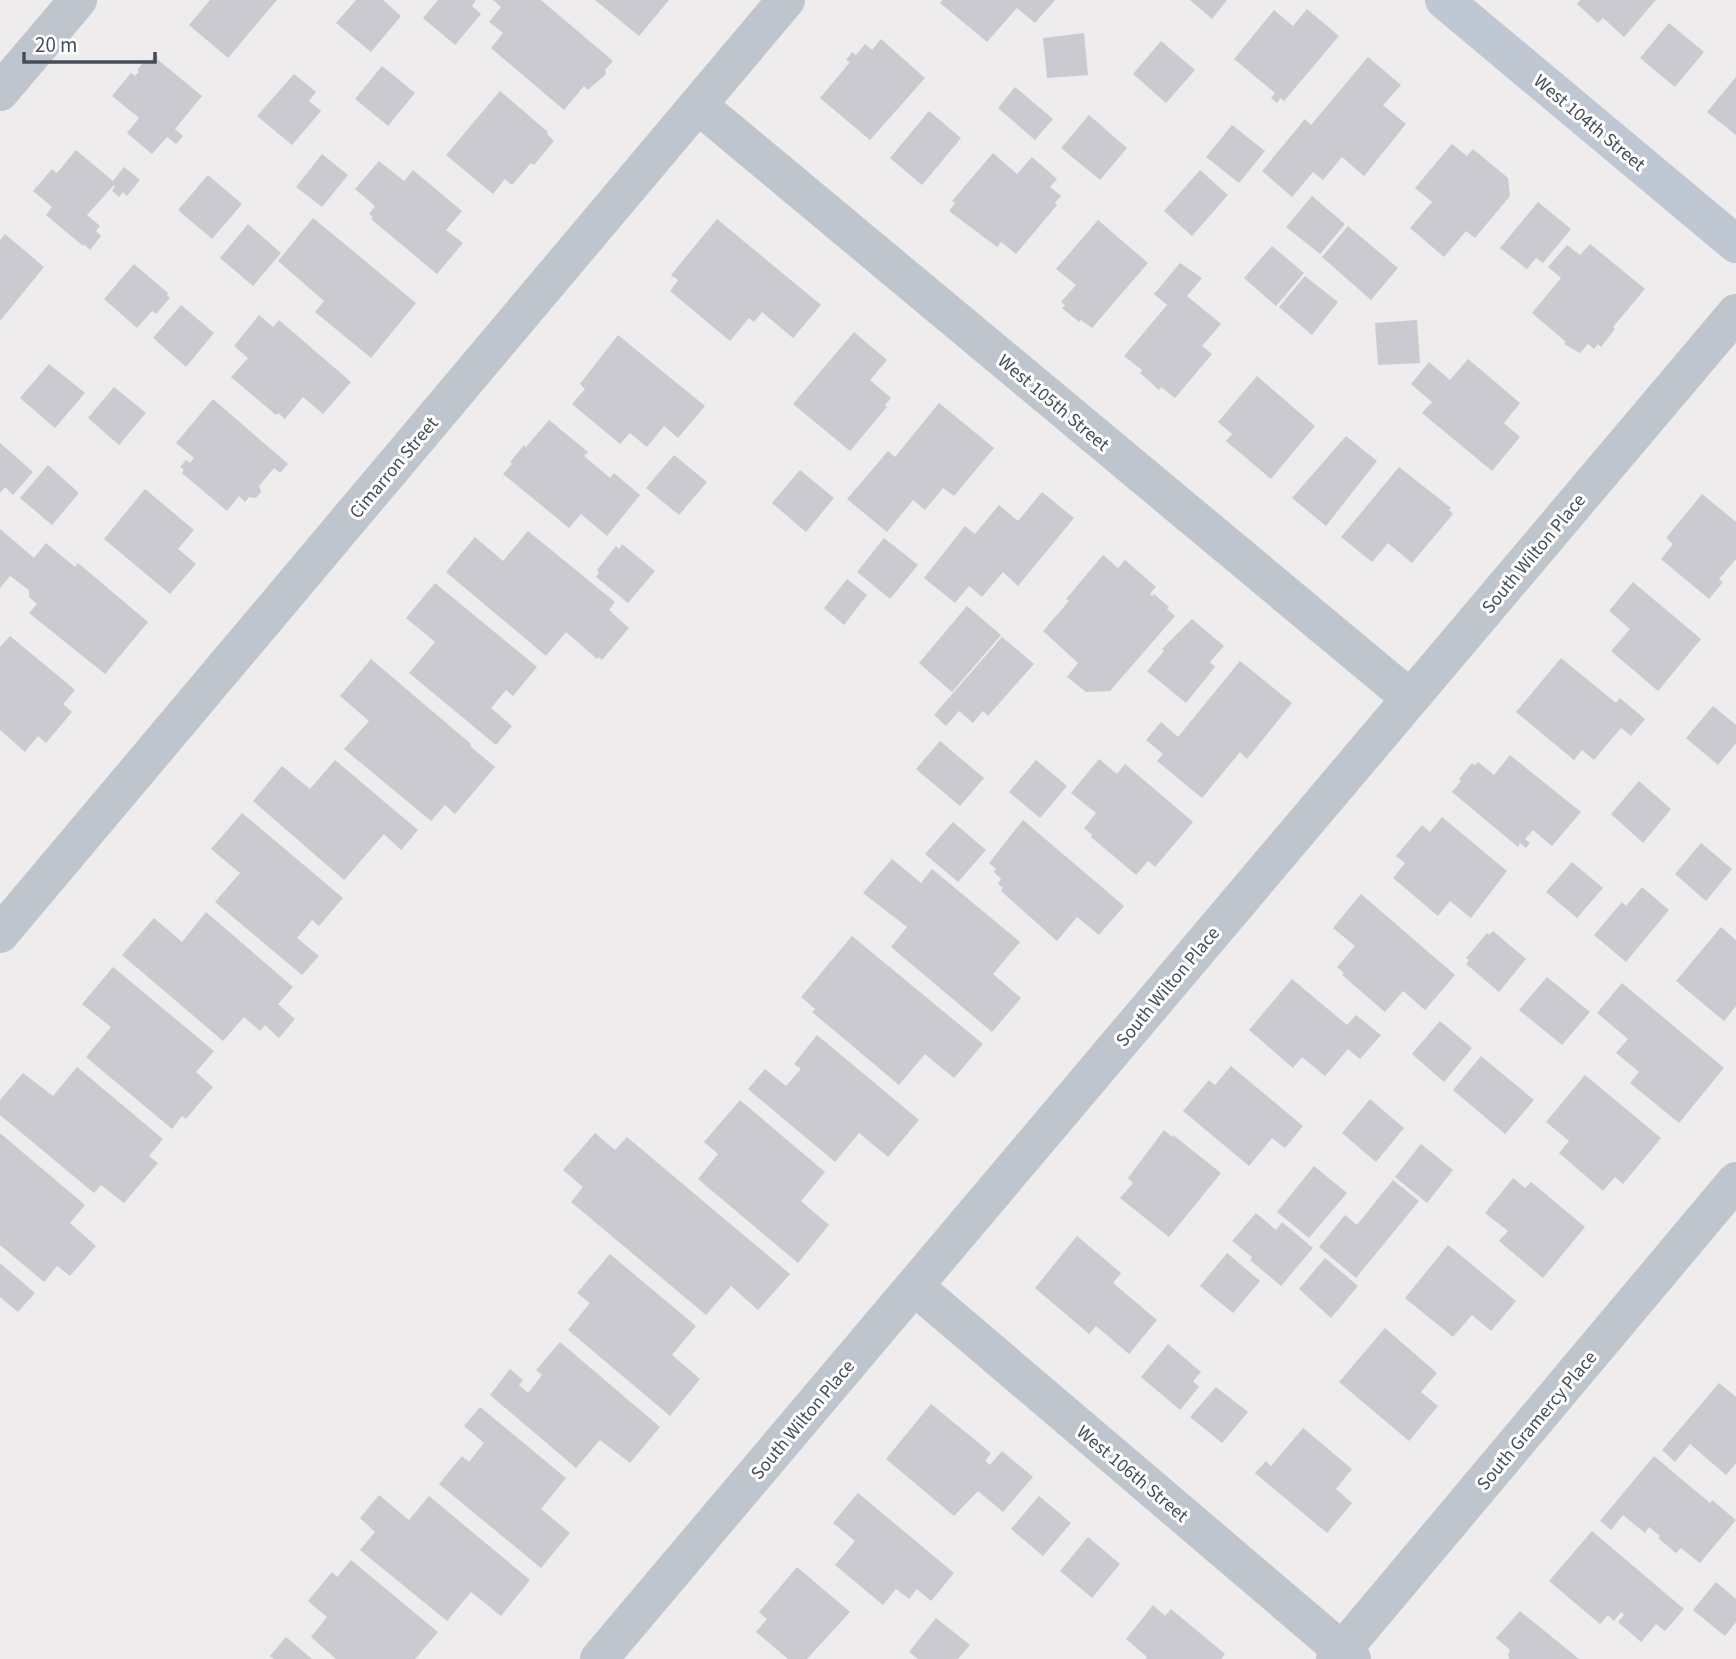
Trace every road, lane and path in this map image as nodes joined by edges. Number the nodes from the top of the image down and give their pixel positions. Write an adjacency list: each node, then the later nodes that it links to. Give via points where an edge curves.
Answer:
1 (78, 0): 4 (street)
2 (786, 0): 5 (street, Cimarron Street)
3 (1444, 0): 6 (street, West 104th Street)
4 (0, 92)
5 (698, 105): 8 (street, West 105th Street); 9 (street, Cimarron Street)
6 (1736, 244)
7 (1736, 313): 8 (street, South Wilton Place)
8 (1410, 698): 11 (street, South Wilton Place)
9 (0, 934)
10 (1736, 1181): 12 (street, South Gramercy Place)
11 (914, 1286): 12 (street, West 106th Street); 13 (street, South Wilton Place)
12 (1343, 1656)
13 (599, 1659)

